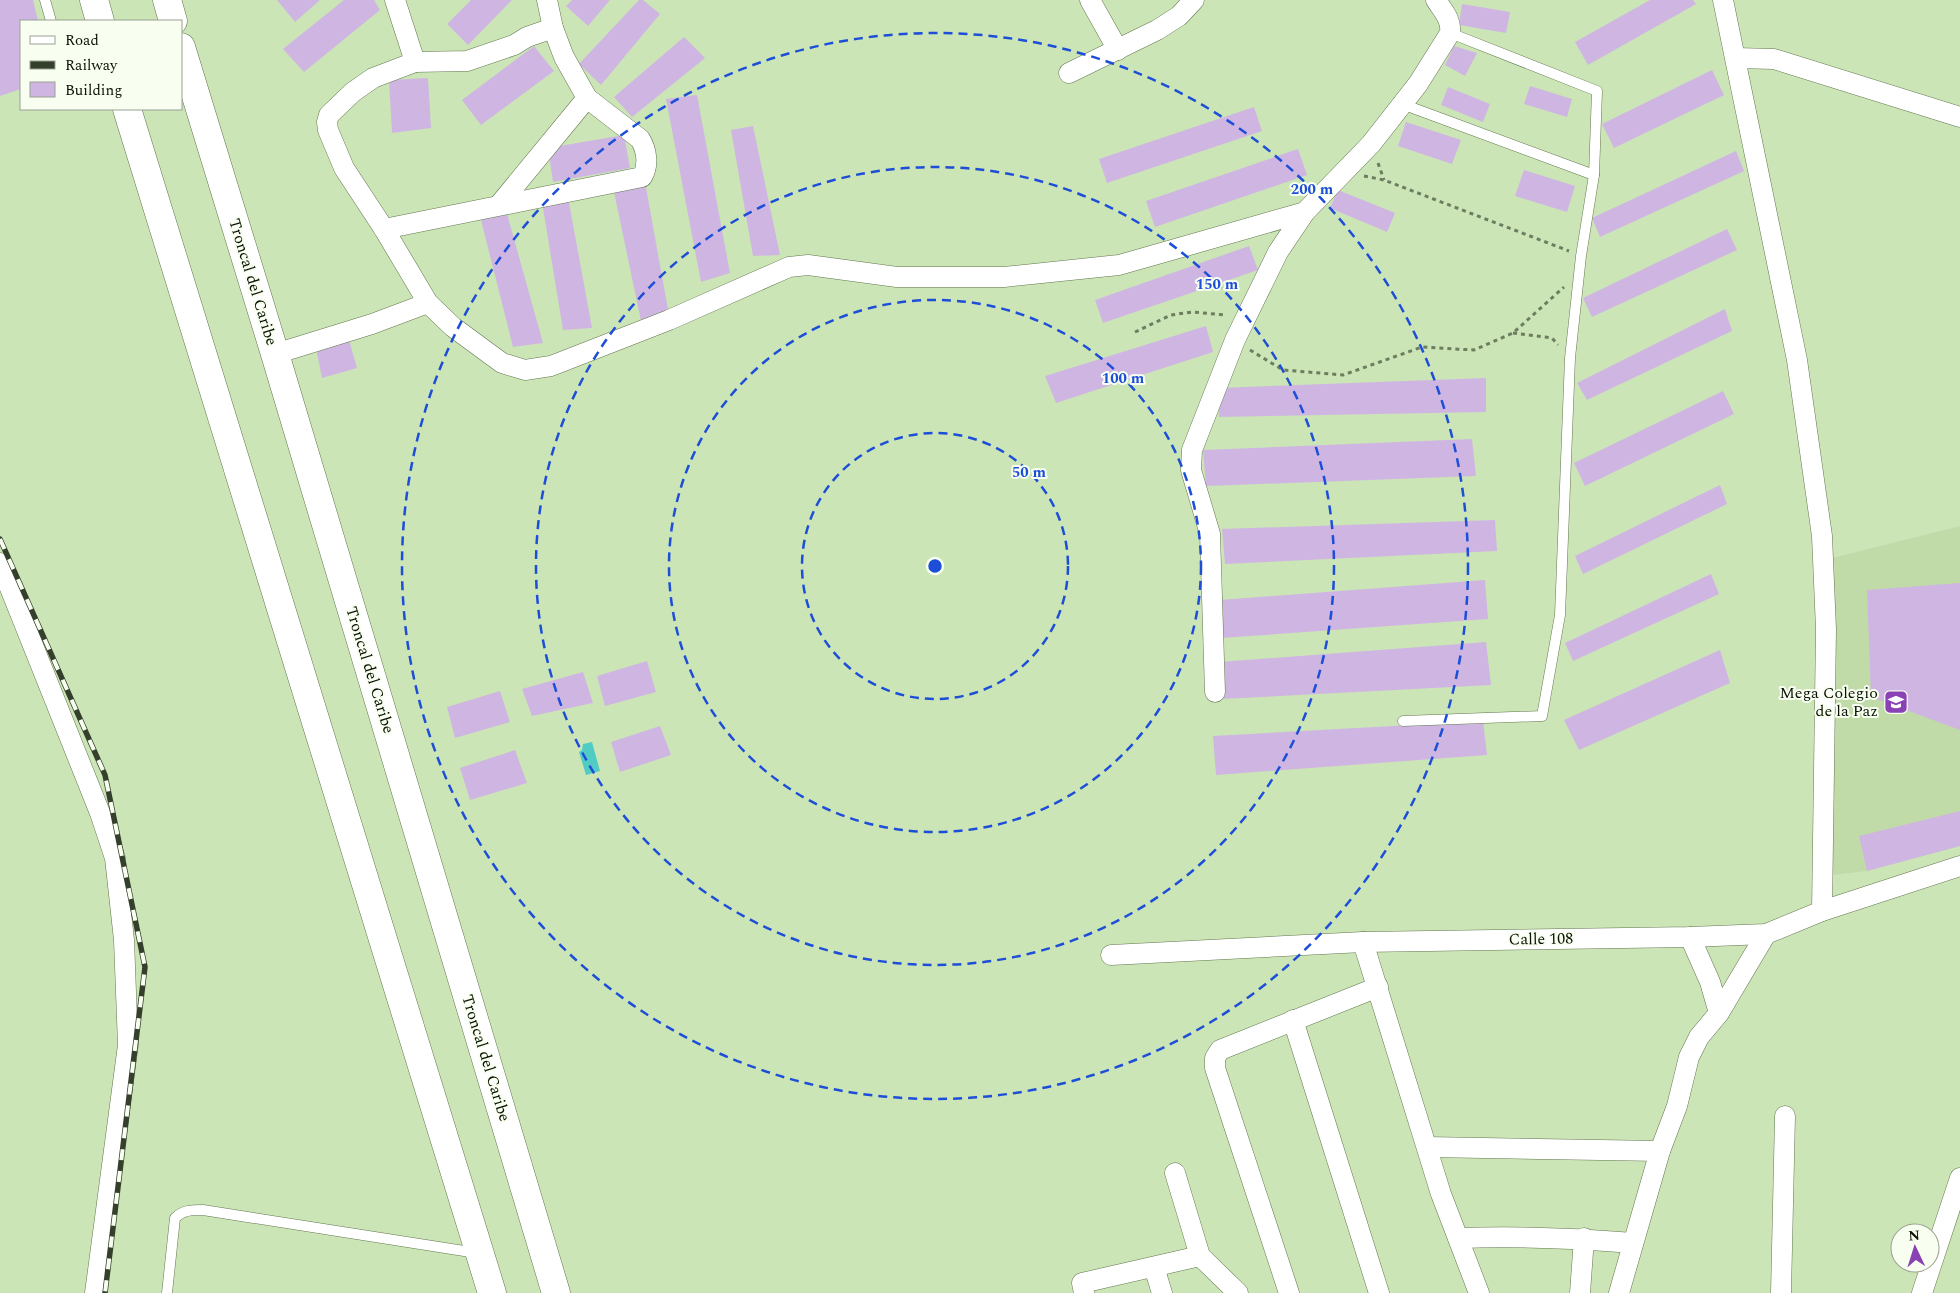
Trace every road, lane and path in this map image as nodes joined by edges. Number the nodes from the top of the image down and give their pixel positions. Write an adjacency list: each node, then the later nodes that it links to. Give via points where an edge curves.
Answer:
1 (45, 0): 10 (lane)
2 (94, 0): 11 (highway)
3 (167, 0): 12 (highway)
4 (394, 0): 18 (street)
5 (547, 0): 13 (street)
6 (1090, 0): 15 (street)
7 (1194, 0): 15 (street, via 1179,16)
8 (1436, 0): 14 (street, via 1448,18)
9 (1723, 0): 17 (street)
10 (51, 20)
11 (100, 20)
12 (173, 20)
13 (553, 28): 18 (street, via 467,61); 20 (street, via 564,57)
14 (1450, 33): 21 (street); 24 (lane, via 1597,91)
15 (1118, 50): 19 (street)
16 (182, 51): 36 (highway, Troncal del Caribe)
17 (1736, 58): 23 (street, via 1774,59); 42 (street, via 1797,360 1822,536 1826,629)
18 (414, 62): 28 (street, via 373,78 353,92 329,115 327,122 344,168)
19 (1069, 72)
20 (587, 98): 26 (street); 26 (street, via 645,146 646,172 642,177)
21 (1402, 104): 24 (lane); 25 (street)
22 (128, 110): 58 (highway)
23 (1960, 117)
24 (1594, 174): 29 (lane)
25 (1339, 178): 27 (street); 29 (path, via 1365,176 1384,180)
26 (500, 205): 28 (street)
27 (1305, 212): 31 (street, via 1119,265 1004,277 898,277 808,265 789,267 669,320 551,366 525,370 502,362 453,327); 32 (street, via 1278,252)
28 (384, 229): 31 (street)
29 (1581, 256): 30 (lane)
30 (1579, 273): 34 (path); 37 (lane)
31 (428, 303): 36 (street)
32 (1244, 319): 33 (path, via 1192,312 1171,315); 35 (street)
33 (1135, 332)
34 (1512, 333): 35 (path, via 1474,350 1422,347 1343,374 1283,370); 37 (path, via 1552,338)
35 (1235, 340): 39 (street, via 1192,450 1191,470 1210,534)
36 (276, 354): 64 (highway, Troncal del Caribe)
37 (1570, 358): 40 (lane, via 1560,615 1542,716)
38 (0, 563): 61 (street, via 115,858 124,940 128,1045)
39 (1215, 692)
40 (1403, 721)
41 (1960, 866): 42 (street, Calle 108)
42 (1822, 911): 43 (street, Calle 108)
43 (1766, 934): 44 (street, Calle 108); 48 (street)
44 (1690, 937): 45 (street, Calle 108); 48 (street, via 1710,982)
45 (1363, 942): 46 (street, Calle 108); 47 (street)
46 (1110, 955)
47 (1378, 987): 49 (street); 51 (street)
48 (1719, 1013): 52 (street, via 1699,1037 1689,1057 1677,1106)
49 (1293, 1020): 68 (street, via 1220,1050 1215,1058 1215,1068); 69 (street)
50 (1785, 1116): 73 (street)
51 (1427, 1147): 52 (street); 55 (street)
52 (1660, 1151): 57 (street)
53 (1175, 1173): 59 (street)
54 (1960, 1178): 74 (street)
55 (1458, 1238): 56 (street); 70 (street)
56 (1584, 1238): 57 (street); 71 (street)
57 (1633, 1243): 72 (street)
58 (480, 1254): 62 (lane, via 189,1210 175,1218); 63 (highway)
59 (1200, 1256): 60 (street); 67 (street)
60 (1154, 1267): 65 (street, via 1082,1283); 66 (street)
61 (95, 1293)
62 (167, 1293)
63 (492, 1293)
64 (556, 1293)
65 (1084, 1293)
66 (1162, 1293)
67 (1238, 1293)
68 (1289, 1293)
69 (1379, 1293)
70 (1478, 1293)
71 (1580, 1293)
72 (1619, 1293)
73 (1781, 1293)
74 (1922, 1293)

